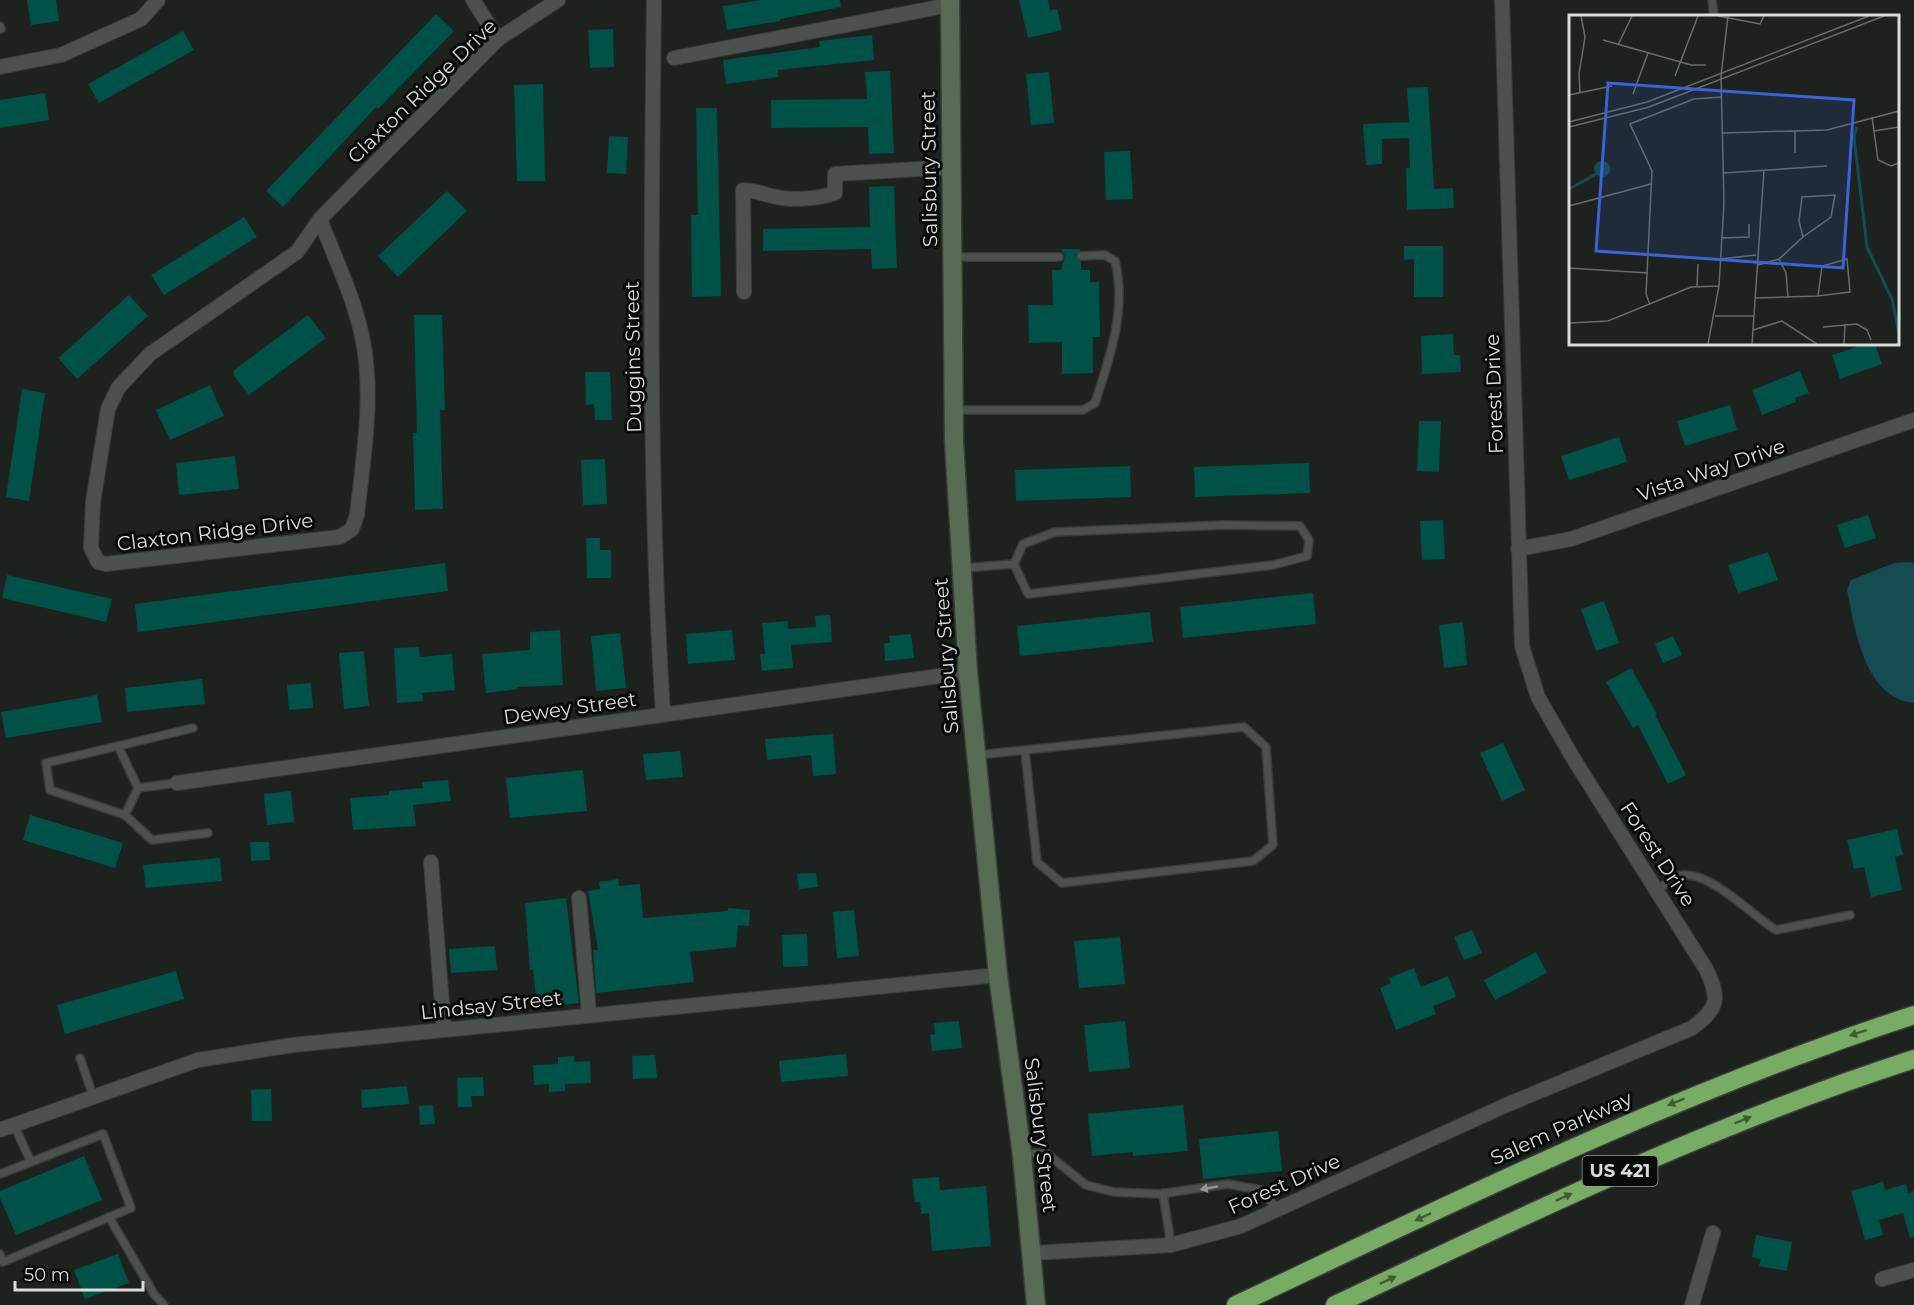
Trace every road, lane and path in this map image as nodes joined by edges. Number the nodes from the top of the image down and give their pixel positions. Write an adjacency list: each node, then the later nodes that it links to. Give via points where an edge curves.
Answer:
1 (158, 0): 11 (street, via 141,19 61,55)
2 (473, 0): 9 (street)
3 (558, 0): 9 (street, Claxton Ridge Drive)
4 (654, 0): 24 (street, Duggins Street, via 651,306 657,617)
5 (1502, 0): 20 (street, Forest Drive)
6 (1713, 0): 8 (lane)
7 (950, 3): 10 (street); 12 (main road, Salisbury Street)
8 (1714, 15)
9 (498, 39): 13 (street, Claxton Ridge Drive)
10 (675, 58)
11 (0, 67)
12 (952, 167): 15 (main road, Salisbury Street); 17 (street, via 835,174 835,193 823,197 774,197 743,190)
13 (320, 219): 13 (street, Claxton Ridge Drive, via 297,252 150,354 118,388 108,409 93,502 91,548 99,562 191,556 340,537 352,529 357,515 365,421 363,343 356,313)
14 (1081, 256): 18 (lane, via 1105,255 1115,261 1119,275 1119,311 1112,352 1095,403 1083,410)
15 (953, 257): 16 (lane); 18 (main road, Salisbury Street)
16 (1059, 257)
17 (744, 292)
18 (954, 410): 22 (main road, Salisbury Street)
19 (1914, 420): 20 (street, Vista Way Drive, via 1571,539)
20 (1518, 549): 34 (street, Forest Drive, via 1522,646 1538,697)
21 (1014, 564): 21 (lane, via 1023,544 1055,532 1300,526 1310,540 1307,556 1273,565 1028,594); 22 (lane)
22 (962, 569): 23 (main road, Salisbury Street)
23 (968, 672): 24 (street, Dewey Street); 28 (main road, Salisbury Street)
24 (663, 714): 29 (street, Dewey Street)
25 (193, 728): 26 (lane)
26 (118, 746): 30 (lane); 31 (lane, via 46,763 50,789)
27 (1025, 751): 27 (lane, via 1244,727 1266,747 1273,845 1253,861 1062,883 1037,862); 28 (lane)
28 (976, 755): 37 (main road, Salisbury Street)
29 (177, 783): 30 (lane)
30 (138, 788): 31 (lane)
31 (125, 815): 32 (lane, via 152,840)
32 (208, 833)
33 (431, 862): 40 (street)
34 (1658, 890): 36 (lane, via 1675,877 1692,876 1728,893 1776,930); 50 (street, Forest Drive, via 1716,990 1714,1006 1704,1019 1692,1028 1504,1106)
35 (579, 898): 38 (street)
36 (1850, 915)
37 (998, 975): 38 (street, Lindsay Street); 46 (main road, Salisbury Street)
38 (589, 1014): 40 (street, Lindsay Street)
39 (1914, 1015): 60 (highway, Salem Parkway / US 421, one-way to 60, via 1772,1063 1672,1103)
40 (444, 1030): 43 (street, Lindsay Street, via 293,1045 198,1060)
41 (80, 1059): 43 (lane)
42 (1914, 1059): 61 (highway, US 421, one-way to 42, via 1688,1142)
43 (93, 1096): 44 (street, Lindsay Street)
44 (14, 1125): 45 (street, Lindsay Street); 47 (lane)
45 (0, 1130)
46 (1022, 1155): 49 (lane, via 1046,1154 1086,1185 1114,1192); 54 (main road, Salisbury Street)
47 (31, 1162): 48 (lane); 51 (lane, via 103,1134 131,1208)
48 (0, 1174)
49 (1163, 1193): 50 (lane, one-way to 49, via 1261,1190 1228,1185); 53 (lane)
50 (1278, 1210): 53 (street, Forest Drive, via 1224,1232)
51 (110, 1217): 55 (lane, via 3,1262); 58 (lane, via 143,1277)
52 (1713, 1233): 62 (street)
53 (1171, 1245): 54 (street, Forest Drive)
54 (1033, 1253): 59 (main road, Salisbury Street)
55 (0, 1254)
56 (1914, 1270): 57 (street)
57 (1882, 1279)
58 (164, 1305)
59 (1036, 1305)
60 (1236, 1305)
61 (1335, 1305)
62 (1692, 1305)

